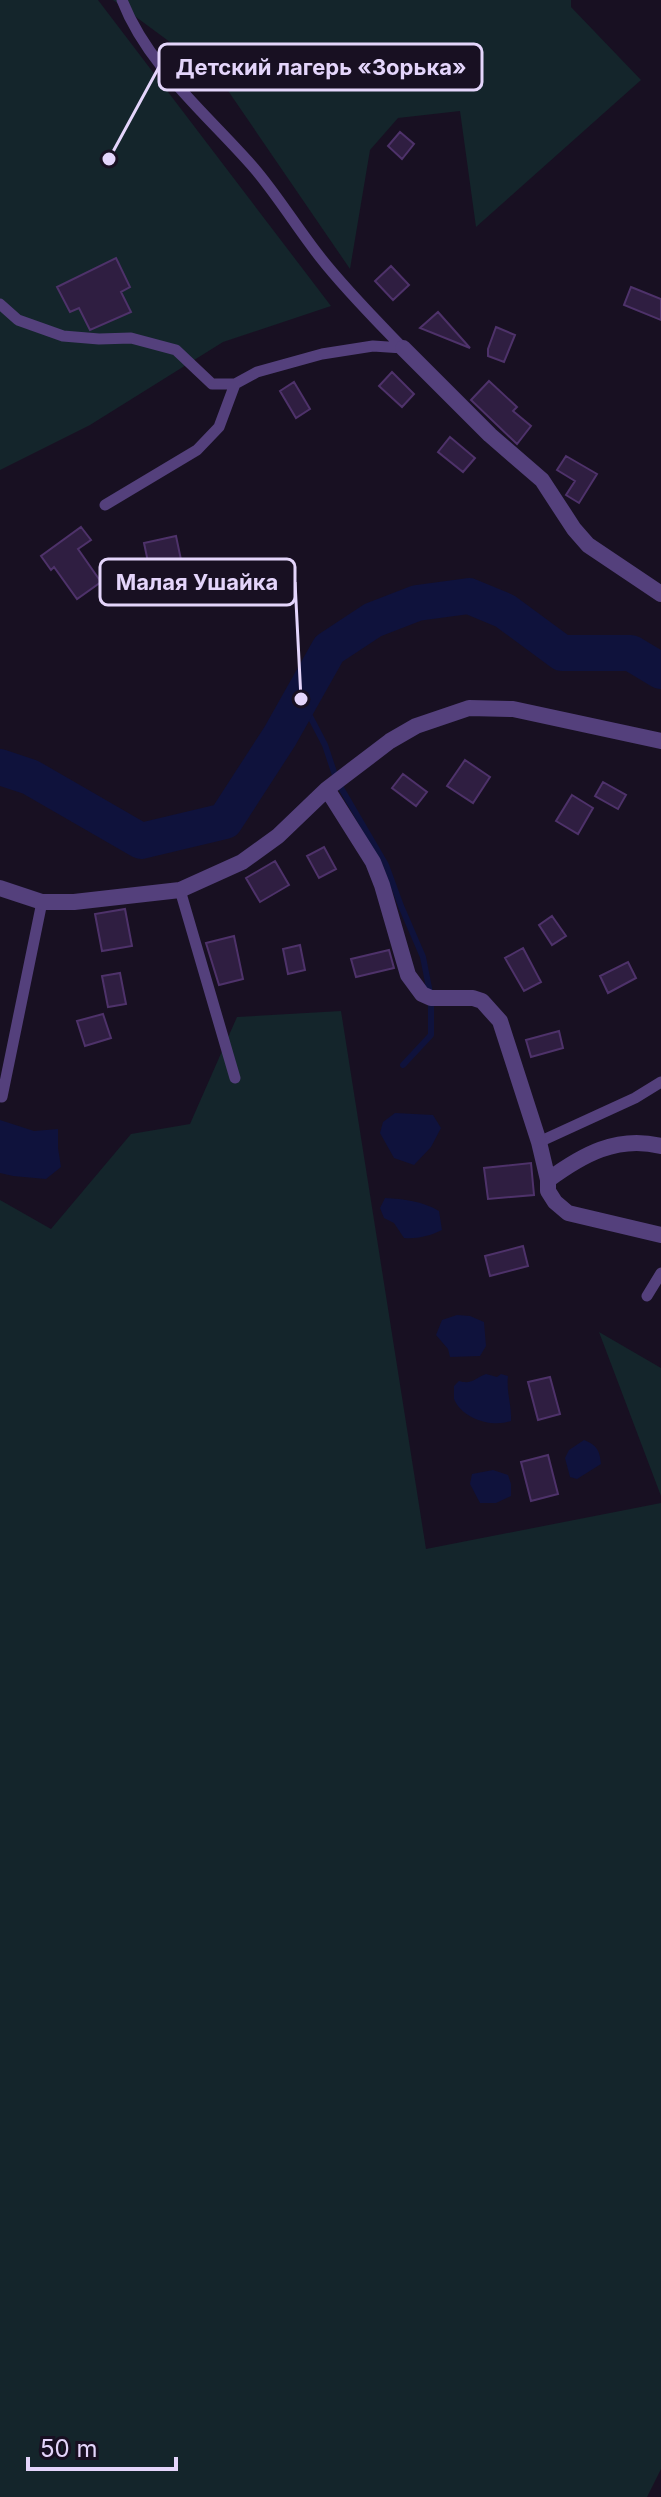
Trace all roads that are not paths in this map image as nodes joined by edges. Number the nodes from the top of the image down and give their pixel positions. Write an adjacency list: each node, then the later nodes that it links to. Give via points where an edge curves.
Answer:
1 (122, 0): 3 (lane, via 153,57 255,168 320,257)
2 (0, 304): 4 (lane, via 18,320 63,336 131,338 176,350 212,384)
3 (403, 348): 4 (lane, via 373,346 322,354 257,372); 6 (street, via 542,480 588,545)
4 (235, 384): 5 (lane, via 219,427 197,450)
5 (105, 505)
6 (661, 594)
7 (661, 741): 8 (street, via 513,709 469,708 416,726)
8 (327, 789): 10 (street, via 242,862); 15 (street, via 373,862 415,987 431,998 482,1001 500,1021)
9 (0, 888): 11 (street)
10 (180, 890): 11 (street); 12 (lane)
11 (42, 902): 14 (lane)
12 (235, 1078)
13 (661, 1082): 15 (lane)
14 (2, 1097)
15 (539, 1142): 17 (street)
16 (658, 1143): 17 (street, via 595,1150)
17 (548, 1180): 18 (street, via 548,1191 568,1213)
18 (661, 1235)
19 (661, 1273): 20 (lane)
20 (647, 1296)

